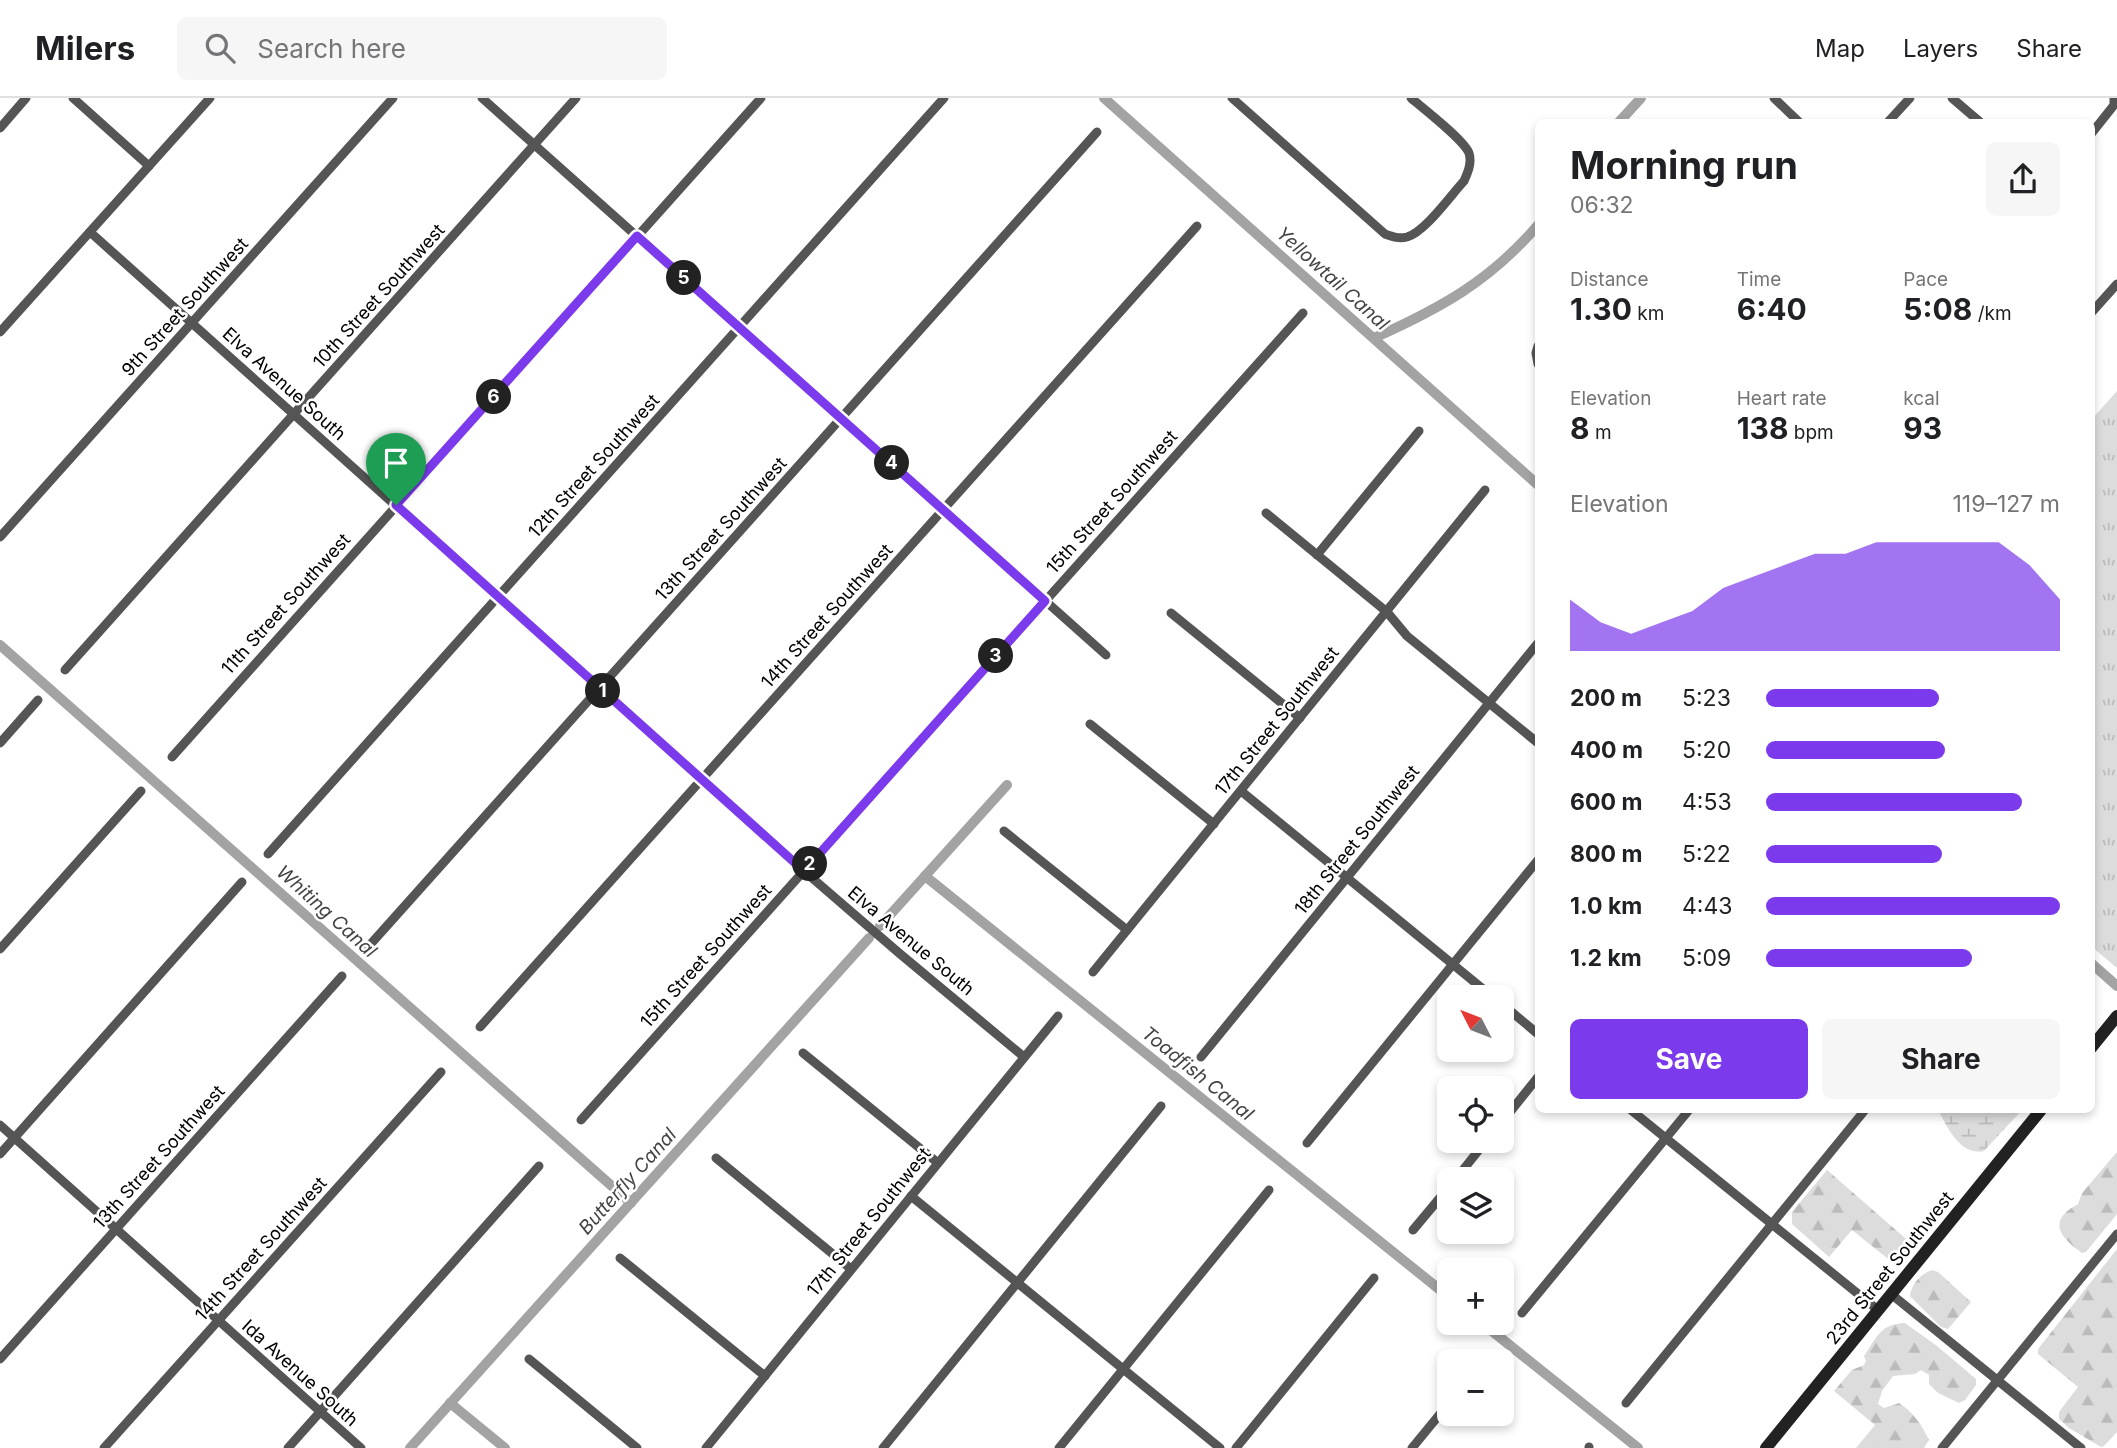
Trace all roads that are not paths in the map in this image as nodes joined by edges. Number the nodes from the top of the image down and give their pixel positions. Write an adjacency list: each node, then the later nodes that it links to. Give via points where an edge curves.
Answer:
1 (26, 98): 18 (street)
2 (74, 98): 22 (street)
3 (210, 98): 22 (street)
4 (393, 98): 29 (street, 9th Street Southwest)
5 (482, 98): 21 (street)
6 (576, 98): 21 (street, 10th Street Southwest)
7 (761, 98): 25 (street, 11th Street Southwest)
8 (944, 98): 30 (street, 12th Street Southwest)
9 (1232, 98): 10 (street, via 1385,234 1396,238 1417,232 1464,181 1471,160 1460,142)
10 (1411, 98)
11 (1774, 98): 15 (street)
12 (1910, 98): 16 (street)
13 (1952, 98): 17 (street)
14 (2114, 98): 19 (street, via 2114,105)
15 (1796, 119)
16 (1891, 119)
17 (1976, 119)
18 (0, 128)
19 (2095, 129)
20 (1097, 132): 33 (street, 13th Street Southwest)
21 (535, 145): 25 (street); 32 (street, 10th Street Southwest)
22 (149, 166): 24 (street)
23 (1197, 226): 37 (street, 14th Street Southwest)
24 (90, 232): 29 (street, Elva Avenue South); 31 (street)
25 (637, 236): 30 (street); 36 (street, 11th Street Southwest)
26 (2117, 284): 27 (street)
27 (2095, 309)
28 (1303, 313): 42 (street, 15th Street Southwest)
29 (191, 322): 32 (street, Elva Avenue South); 39 (street, 9th Street Southwest)
30 (739, 327): 33 (street); 41 (street, 12th Street Southwest)
31 (0, 332)
32 (294, 414): 36 (street, Elva Avenue South); 47 (street, 10th Street Southwest)
33 (842, 418): 37 (street); 48 (street, 13th Street Southwest)
34 (1419, 431): 40 (street)
35 (1485, 490): 43 (street, 17th Street Southwest)
36 (396, 505): 41 (street, Elva Avenue South); 55 (street, 11th Street Southwest)
37 (944, 510): 42 (street); 56 (street, 14th Street Southwest)
38 (1266, 513): 40 (street)
39 (0, 537)
40 (1318, 555): 43 (street)
41 (498, 596): 48 (street, Elva Avenue South); 61 (street, 12th Street Southwest)
42 (1045, 601): 46 (street); 63 (street, 15th Street Southwest)
43 (1387, 612): 50 (street, via 1407,636); 51 (street, 17th Street Southwest)
44 (1171, 613): 51 (street)
45 (1535, 647): 50 (street, 18th Street Southwest)
46 (1106, 655)
47 (65, 670)
48 (599, 687): 56 (street, Elva Avenue South); 67 (street, 13th Street Southwest)
49 (38, 701): 54 (street)
50 (1489, 704): 53 (street); 64 (street, 18th Street Southwest)
51 (1300, 718): 58 (street, 17th Street Southwest)
52 (1090, 724): 59 (street)
53 (1535, 741)
54 (0, 743)
55 (172, 757)
56 (702, 779): 63 (street, Elva Avenue South); 76 (street, 14th Street Southwest)
57 (141, 791): 68 (street)
58 (1241, 791): 59 (street, 17th Street Southwest); 64 (street)
59 (1214, 824): 66 (street, 17th Street Southwest)
60 (1004, 831): 66 (street)
61 (268, 854)
62 (1535, 864): 69 (street)
63 (804, 871): 80 (street, Elva Avenue South); 90 (street, 15th Street Southwest)
64 (1347, 878): 69 (street); 81 (street, 18th Street Southwest)
65 (242, 883): 92 (street)
66 (1127, 930): 70 (street, 17th Street Southwest)
67 (368, 947)
68 (0, 949)
69 (1454, 964): 72 (street); 94 (street)
70 (1093, 972)
71 (342, 976): 105 (street, 13th Street Southwest)
72 (1479, 985)
73 (1514, 1014): 77 (street)
74 (1058, 1016): 80 (street, 17th Street Southwest)
75 (2117, 1016): 78 (street)
76 (480, 1027)
77 (1535, 1032)
78 (2095, 1043)
79 (803, 1053): 98 (street)
80 (1024, 1057): 98 (street, 17th Street Southwest)
81 (1201, 1057)
82 (441, 1072): 115 (street, 14th Street Southwest)
83 (1535, 1081): 85 (street)
84 (1161, 1106): 111 (street)
85 (1514, 1107)
86 (1635, 1113): 93 (street)
87 (1686, 1113): 93 (street)
88 (1863, 1113): 104 (street)
89 (2039, 1113): 112 (street, 23rd Street Southwest)
90 (581, 1120)
91 (0, 1125): 92 (street, Ida Avenue South)
92 (14, 1138): 96 (street); 105 (street, Ida Avenue South)
93 (1665, 1138): 104 (street); 114 (street)
94 (1307, 1143)
95 (1476, 1153): 100 (street)
96 (0, 1154)
97 (716, 1158): 109 (street)
98 (938, 1163): 102 (street, 17th Street Southwest)
99 (539, 1166): 122 (street)
100 (1465, 1167)
101 (1269, 1191): 118 (street)
102 (911, 1196): 109 (street, 17th Street Southwest); 111 (street)
103 (1437, 1201): 106 (street)
104 (1771, 1224): 113 (street); 121 (street)
105 (116, 1229): 115 (street, Ida Avenue South); 116 (street, 13th Street Southwest)
106 (1413, 1230)
107 (2117, 1234): 120 (street)
108 (620, 1258): 119 (street)
109 (851, 1269): 119 (street, 17th Street Southwest)
110 (1374, 1278): 132 (street)
111 (1017, 1283): 118 (street); 129 (street)
112 (1891, 1294): 113 (street, 23rd Street Southwest); 120 (street)
113 (1878, 1310): 134 (street, 23rd Street Southwest)
114 (1522, 1313)
115 (217, 1320): 122 (street, Ida Avenue South); 124 (street, 14th Street Southwest)
116 (0, 1359)
117 (529, 1359): 127 (street)
118 (1124, 1369): 130 (street); 131 (street)
119 (765, 1376): 128 (street, 17th Street Southwest)
120 (1997, 1380): 135 (street); 136 (street)
121 (1626, 1403)
122 (320, 1412): 125 (street); 126 (street, Ida Avenue South)
123 (1437, 1418): 133 (street)
124 (104, 1448)
125 (288, 1448)
126 (361, 1448)
127 (637, 1448)
128 (706, 1448)
129 (883, 1448)
130 (1059, 1448)
131 (1220, 1448)
132 (1236, 1448)
133 (1412, 1448)
134 (1766, 1448)
135 (1942, 1448)
136 (2081, 1448)

